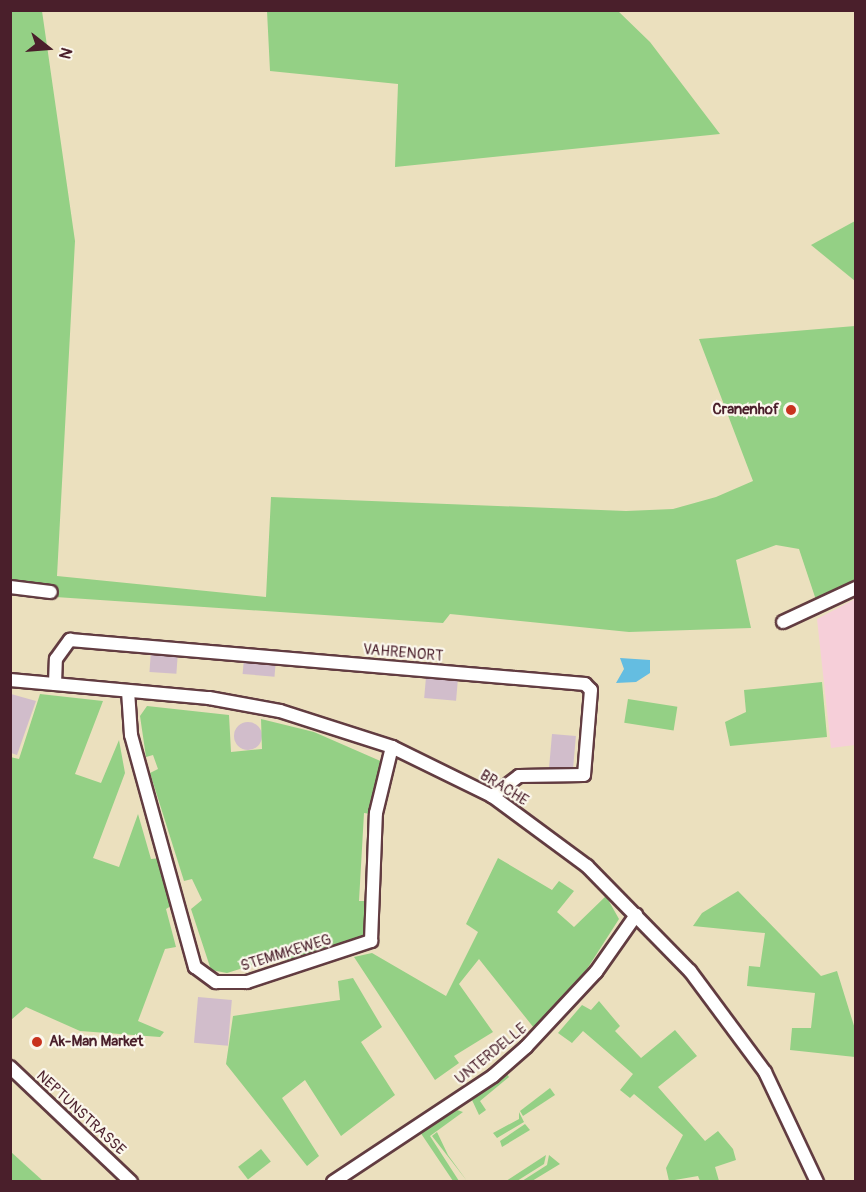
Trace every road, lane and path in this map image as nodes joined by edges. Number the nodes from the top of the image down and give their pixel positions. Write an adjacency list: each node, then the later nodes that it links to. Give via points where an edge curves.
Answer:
1 (10, 587): 3 (street)
2 (855, 588): 4 (street)
3 (51, 592)
4 (783, 622)
5 (10, 680): 6 (street, BRACHE)
6 (55, 684): 7 (street, BRACHE); 9 (street, VAHRENORT, via 56,659 70,640 585,684 591,690 584,775 519,776)
7 (128, 691): 8 (street, BRACHE, via 280,711); 8 (street, STEMMKEWEG, via 131,735 195,967 216,982 247,982 371,941 376,813)
8 (392, 747): 9 (street, BRACHE)
9 (492, 796): 10 (street, BRACHE, via 564,847)
10 (636, 915): 13 (street, UNTERDELLE, via 590,978 526,1047 484,1082); 14 (street, BRACHE, via 685,965 748,1045 786,1110)
11 (10, 1067): 12 (street, NEPTUNSTRASSE)
12 (132, 1182)
13 (333, 1182)
14 (817, 1182)

